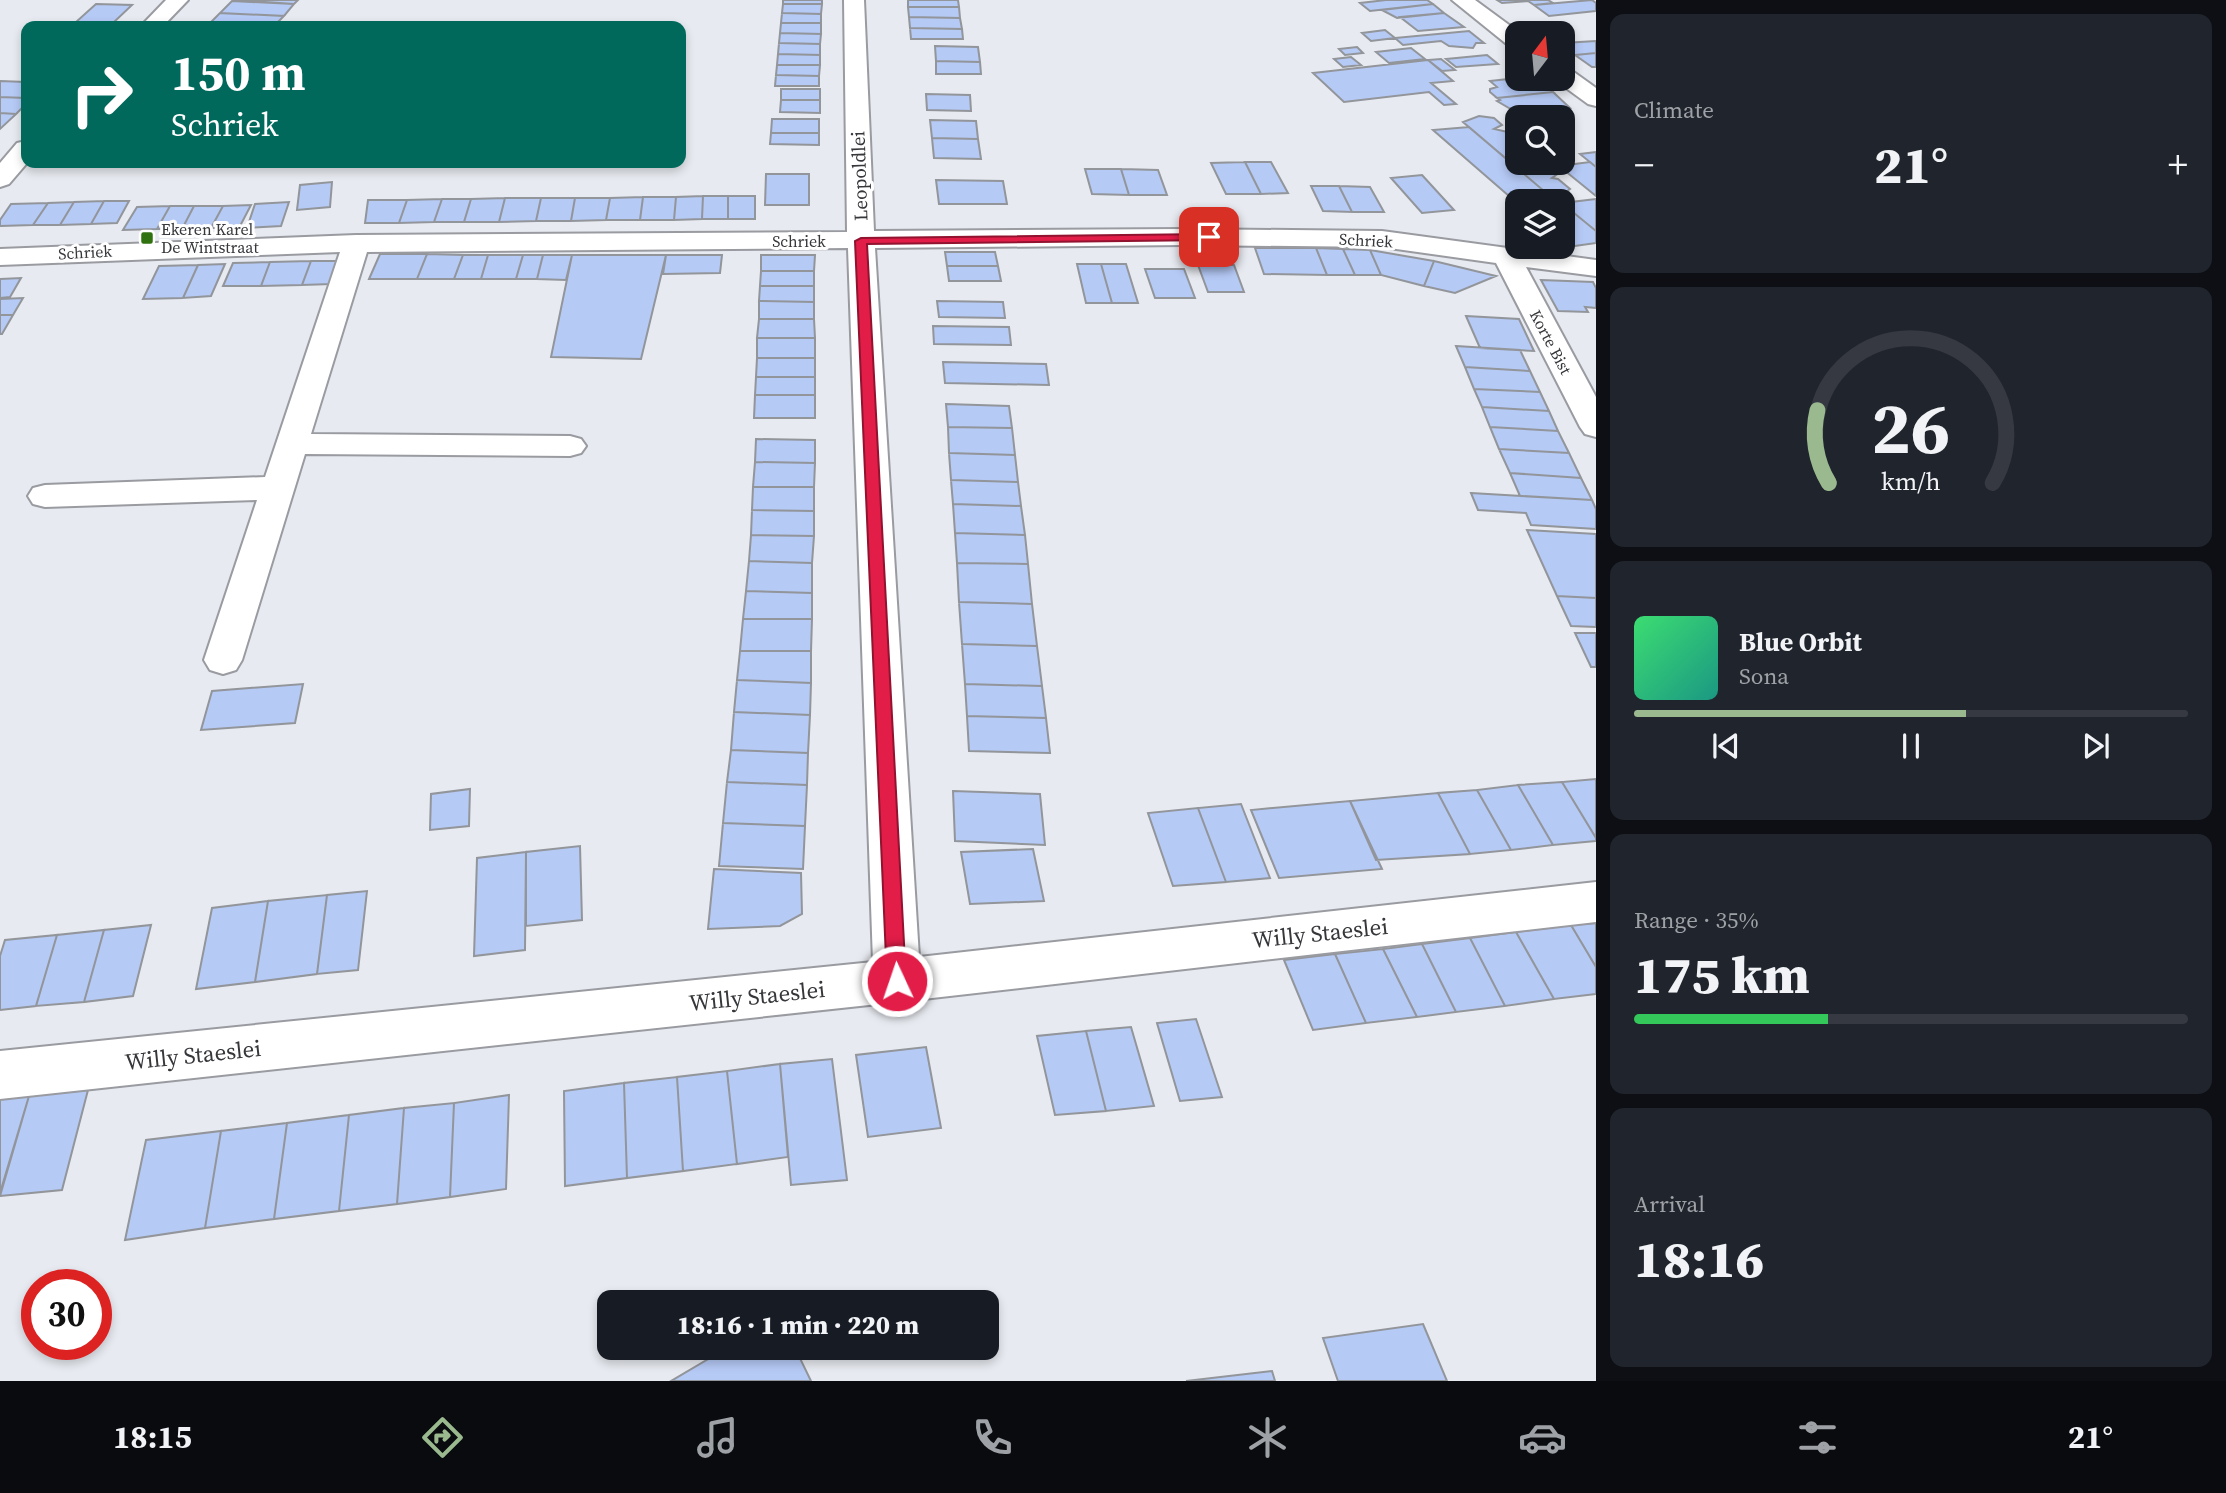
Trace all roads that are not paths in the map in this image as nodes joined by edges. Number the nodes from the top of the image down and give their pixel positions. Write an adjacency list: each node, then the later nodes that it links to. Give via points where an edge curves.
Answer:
1 (178, 0): 4 (street)
2 (854, 0): 10 (street, Leopoldlei)
3 (1462, 0): 5 (street)
4 (156, 21)
5 (1505, 32)
6 (1575, 84): 7 (street)
7 (1596, 99)
8 (21, 154): 9 (street)
9 (0, 179)
10 (861, 241): 11 (street, Schriek); 13 (street, Schriek, via 1382,239); 24 (street, Leopoldlei)
11 (356, 243): 12 (street, Schriek); 18 (street)
12 (0, 257)
13 (1505, 257)
14 (1508, 259): 17 (street, Korte Bist)
15 (1523, 259): 16 (street, Schriek)
16 (1596, 268)
17 (1596, 427)
18 (292, 444): 19 (street); 20 (street)
19 (570, 446)
20 (278, 488): 21 (street); 22 (street)
21 (45, 496)
22 (223, 660)
23 (1596, 902): 24 (street, Willy Staeslei)
24 (897, 981): 25 (street, Willy Staeslei)
25 (0, 1075)

